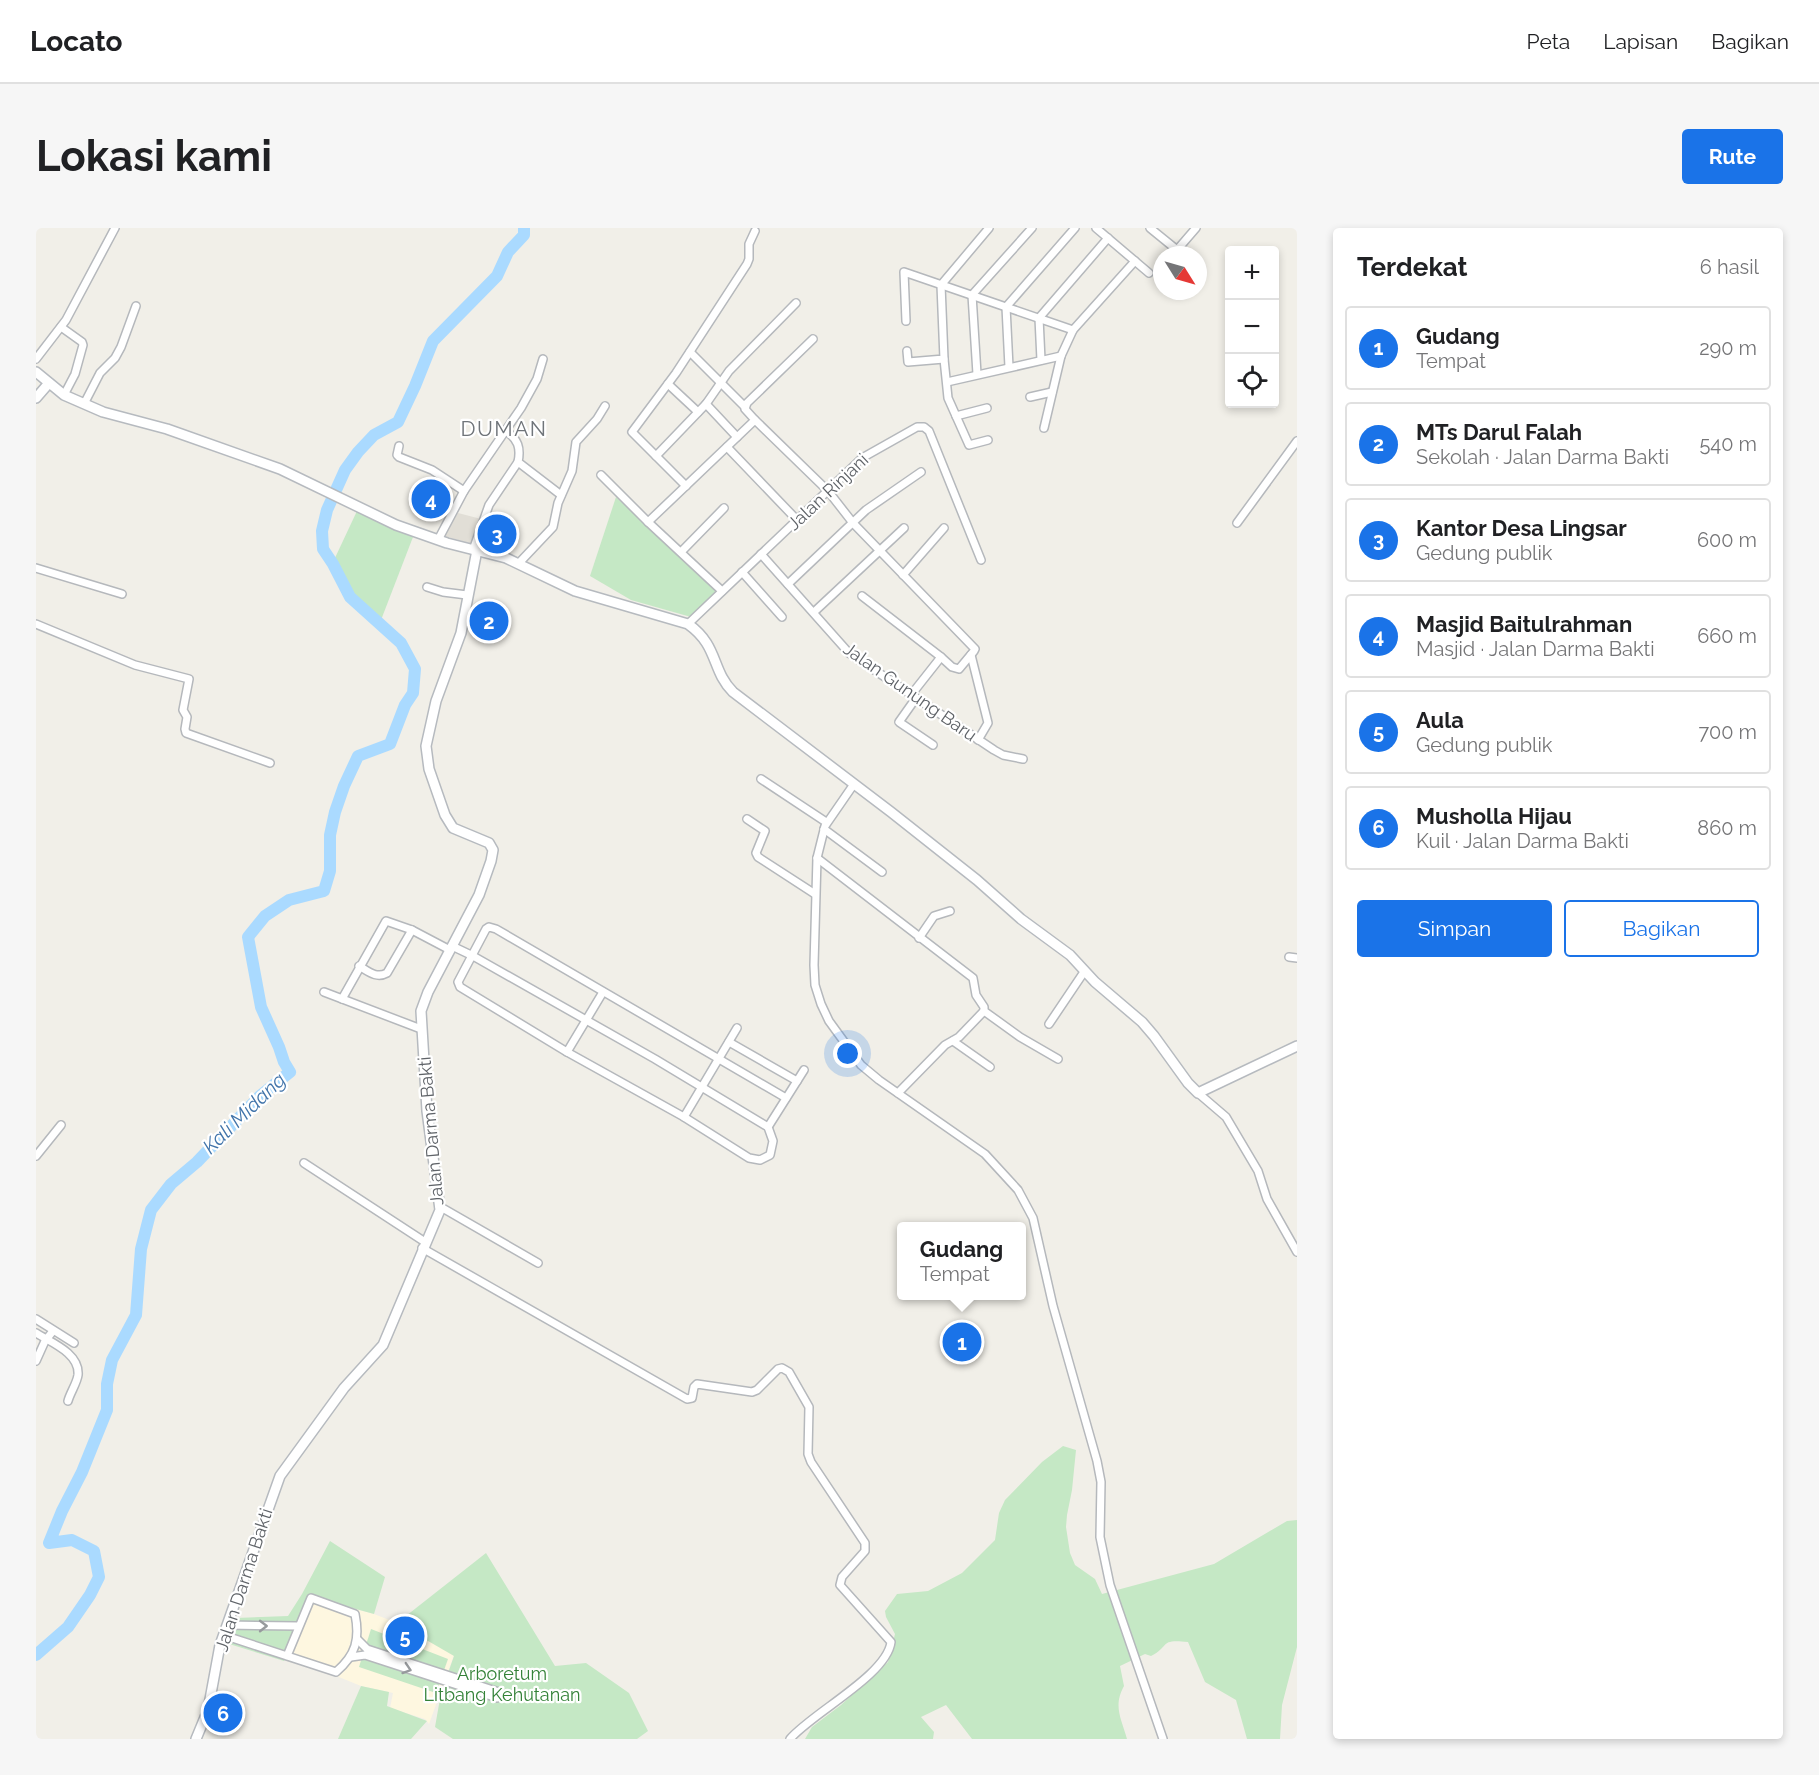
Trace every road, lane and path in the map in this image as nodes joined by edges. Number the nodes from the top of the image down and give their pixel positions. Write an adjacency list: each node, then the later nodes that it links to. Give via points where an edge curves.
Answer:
1 (115, 228): 19 (street)
2 (989, 228): 12 (street)
3 (1032, 228): 13 (street)
4 (1075, 228): 16 (street)
5 (1096, 228): 9 (street)
6 (1150, 228): 7 (street, via 1177,250)
7 (1196, 228)
8 (755, 231): 23 (street, via 748,261)
9 (1108, 238): 10 (street); 17 (street)
10 (1135, 261): 11 (street); 20 (street)
11 (1149, 273)
12 (940, 285): 13 (street); 18 (street, via 904,272); 27 (street)
13 (972, 296): 16 (street); 31 (street)
14 (796, 303): 32 (street)
15 (136, 306): 40 (street, via 121,347 100,372)
16 (1006, 307): 17 (street); 29 (street)
17 (1039, 318): 20 (street); 28 (street)
18 (906, 321)
19 (61, 327): 25 (street); 37 (street, via 83,345)
20 (1073, 330): 24 (street)
21 (813, 339): 43 (street)
22 (907, 351): 27 (street, via 908,362)
23 (690, 352): 32 (street); 35 (street)
24 (1061, 356): 28 (street); 36 (street)
25 (36, 359)
26 (543, 359): 49 (street, via 537,379)
27 (944, 359): 33 (street)
28 (1041, 360): 29 (street)
29 (1009, 367): 31 (street)
30 (36, 372): 34 (street)
31 (977, 374): 33 (street)
32 (720, 381): 41 (street); 43 (street)
33 (947, 382): 46 (street, via 948,398)
34 (49, 383): 37 (street); 39 (street)
35 (668, 384): 45 (street); 55 (street, via 632,432)
36 (1052, 392): 38 (street); 48 (street)
37 (64, 395): 40 (street)
38 (1030, 397)
39 (36, 398)
40 (84, 404): 70 (street, via 295,475 396,525)
41 (706, 404): 45 (street); 50 (street)
42 (605, 406): 62 (street, via 576,442 572,471)
43 (745, 407): 47 (street)
44 (987, 408): 46 (street)
45 (698, 412): 55 (street)
46 (956, 416): 51 (street, via 969,445)
47 (755, 420): 50 (street); 61 (street)
48 (1044, 428)
49 (506, 431): 56 (street, via 519,446); 60 (street)
50 (737, 437): 54 (street)
51 (988, 440)
52 (1297, 441): 67 (street)
53 (399, 446): 60 (street, via 399,457 432,470)
54 (727, 447): 59 (street); 64 (street)
55 (656, 456): 59 (street)
56 (518, 462): 62 (street); 71 (street, Jalan Darma Bakti, via 489,505)
57 (921, 472): 66 (street)
58 (601, 475): 65 (street)
59 (686, 486): 65 (street)
60 (464, 491): 70 (street)
61 (828, 491): 64 (street, Jalan Rinjani); 66 (street); 75 (street, Jalan Rinjani, via 862,458 924,427 929,431)
62 (561, 495): 76 (street, via 551,531)
63 (724, 508): 73 (street)
64 (797, 520): 74 (street, Jalan Rinjani)
65 (648, 522): 73 (street)
66 (853, 523): 72 (street); 80 (street)
67 (1237, 523)
68 (904, 528): 72 (street)
69 (944, 528): 79 (street)
70 (438, 540): 71 (street)
71 (475, 550): 76 (street); 84 (street, Jalan Darma Bakti)
72 (879, 551): 79 (street); 86 (street)
73 (681, 552): 82 (street)
74 (761, 554): 78 (street, Jalan Rinjani); 80 (street, Jalan Gunung Baru)
75 (981, 560)
76 (519, 563): 89 (street, via 563,587)
77 (36, 568): 83 (street)
78 (742, 572): 82 (street, Jalan Rinjani); 87 (street)
79 (903, 575): 90 (street, via 974,647)
80 (788, 584): 86 (street, Jalan Gunung Baru)
81 (427, 587): 84 (street)
82 (722, 591): 89 (street, Jalan Rinjani)
83 (122, 594)
84 (467, 595): 107 (street, Jalan Darma Bakti, via 461,633 433,713 426,756 453,828 489,843 492,850 483,885)
85 (862, 596): 91 (street)
86 (814, 612): 92 (street, Jalan Gunung Baru, via 849,653)
87 (782, 617)
88 (36, 624): 96 (street, via 135,665 189,679 183,710 187,716 186,733)
89 (688, 624): 98 (street, via 708,643 733,692)
90 (971, 655): 91 (street, via 959,669); 93 (street, via 988,723)
91 (941, 657): 92 (street)
92 (913, 696): 93 (street, Jalan Gunung Baru); 94 (street, via 898,722)
93 (978, 740): 95 (street, Jalan Gunung Baru, via 998,753)
94 (933, 746)
95 (1023, 759)
96 (270, 763)
97 (761, 779): 100 (street)
98 (854, 784): 100 (street); 110 (street, via 1058,945)
99 (747, 819): 103 (street, via 764,830 758,857)
100 (825, 826): 101 (street); 102 (street)
101 (817, 858): 103 (street); 106 (street)
102 (882, 872)
103 (815, 894): 130 (street, via 814,975 825,1013 861,1065)
104 (950, 911): 106 (street, via 934,916)
105 (412, 930): 107 (street); 109 (street, via 386,921); 109 (street, via 387,973 375,975)
106 (919, 938): 114 (street, via 973,978)
107 (451, 948): 108 (street); 118 (street, Jalan Darma Bakti, via 425,998)
108 (473, 956): 112 (street, via 486,929 492,927); 115 (street); 122 (street, via 458,982 460,987)
109 (359, 966): 113 (street)
110 (1084, 972): 116 (street); 129 (street, via 1142,1022 1183,1077)
111 (324, 992): 113 (street)
112 (603, 992): 115 (street); 123 (street)
113 (342, 999): 118 (street)
114 (984, 1011): 119 (street); 124 (street)
115 (586, 1021): 122 (street); 128 (street)
116 (1049, 1024)
117 (737, 1028): 120 (street)
118 (421, 1029): 137 (street, Jalan Darma Bakti)
119 (953, 1041): 125 (street); 130 (street)
120 (729, 1042): 123 (street); 127 (street)
121 (1297, 1046): 129 (street)
122 (567, 1052): 132 (street)
123 (719, 1059): 128 (street); 131 (street)
124 (1058, 1059)
125 (990, 1067)
126 (804, 1070): 127 (street)
127 (797, 1081): 131 (street)
128 (702, 1087): 132 (street); 134 (street)
129 (1201, 1092): 139 (street, via 1226,1117 1258,1171 1267,1199)
130 (898, 1093): 158 (street, via 985,1154 1018,1190 1033,1218 1055,1316 1097,1461 1101,1482 1100,1537 1110,1586)
131 (786, 1098): 134 (street)
132 (684, 1117): 134 (street, via 755,1160 766,1158 772,1150)
133 (61, 1125): 135 (street)
134 (768, 1127)
135 (36, 1156)
136 (304, 1163): 138 (street)
137 (439, 1206): 138 (street, Jalan Darma Bakti); 140 (street)
138 (424, 1245): 148 (street, Jalan Darma Bakti, via 383,1345 344,1388 280,1476); 157 (street, via 687,1399 692,1398 697,1384 752,1392 778,1369 789,1372 809,1407 811,1462 865,1543 865,1551 842,1576 840,1585 891,1642 875,1669)
139 (1297, 1252)
140 (538, 1263)
141 (36, 1319): 142 (street)
142 (53, 1330): 144 (street); 145 (street)
143 (36, 1333): 144 (street)
144 (46, 1340): 146 (street); 147 (street, via 66,1351 76,1367 78,1376)
145 (74, 1343)
146 (36, 1361)
147 (68, 1401)
148 (227, 1625): 149 (street, one-way to 149); 150 (street, Jalan Darma Bakti)
149 (298, 1626): 151 (street, via 309,1600 314,1598 354,1614); 153 (street)
150 (223, 1635): 153 (street); 156 (street, Jalan Darma Bakti, via 208,1710)
151 (357, 1639): 152 (street); 154 (street)
152 (366, 1652): 154 (street); 155 (street)
153 (287, 1656): 154 (street, via 336,1672)
154 (351, 1657)
155 (444, 1678): 155 (street, via 497,1698 501,1697 499,1692)
156 (196, 1739)
157 (790, 1739)
158 (1163, 1739)

